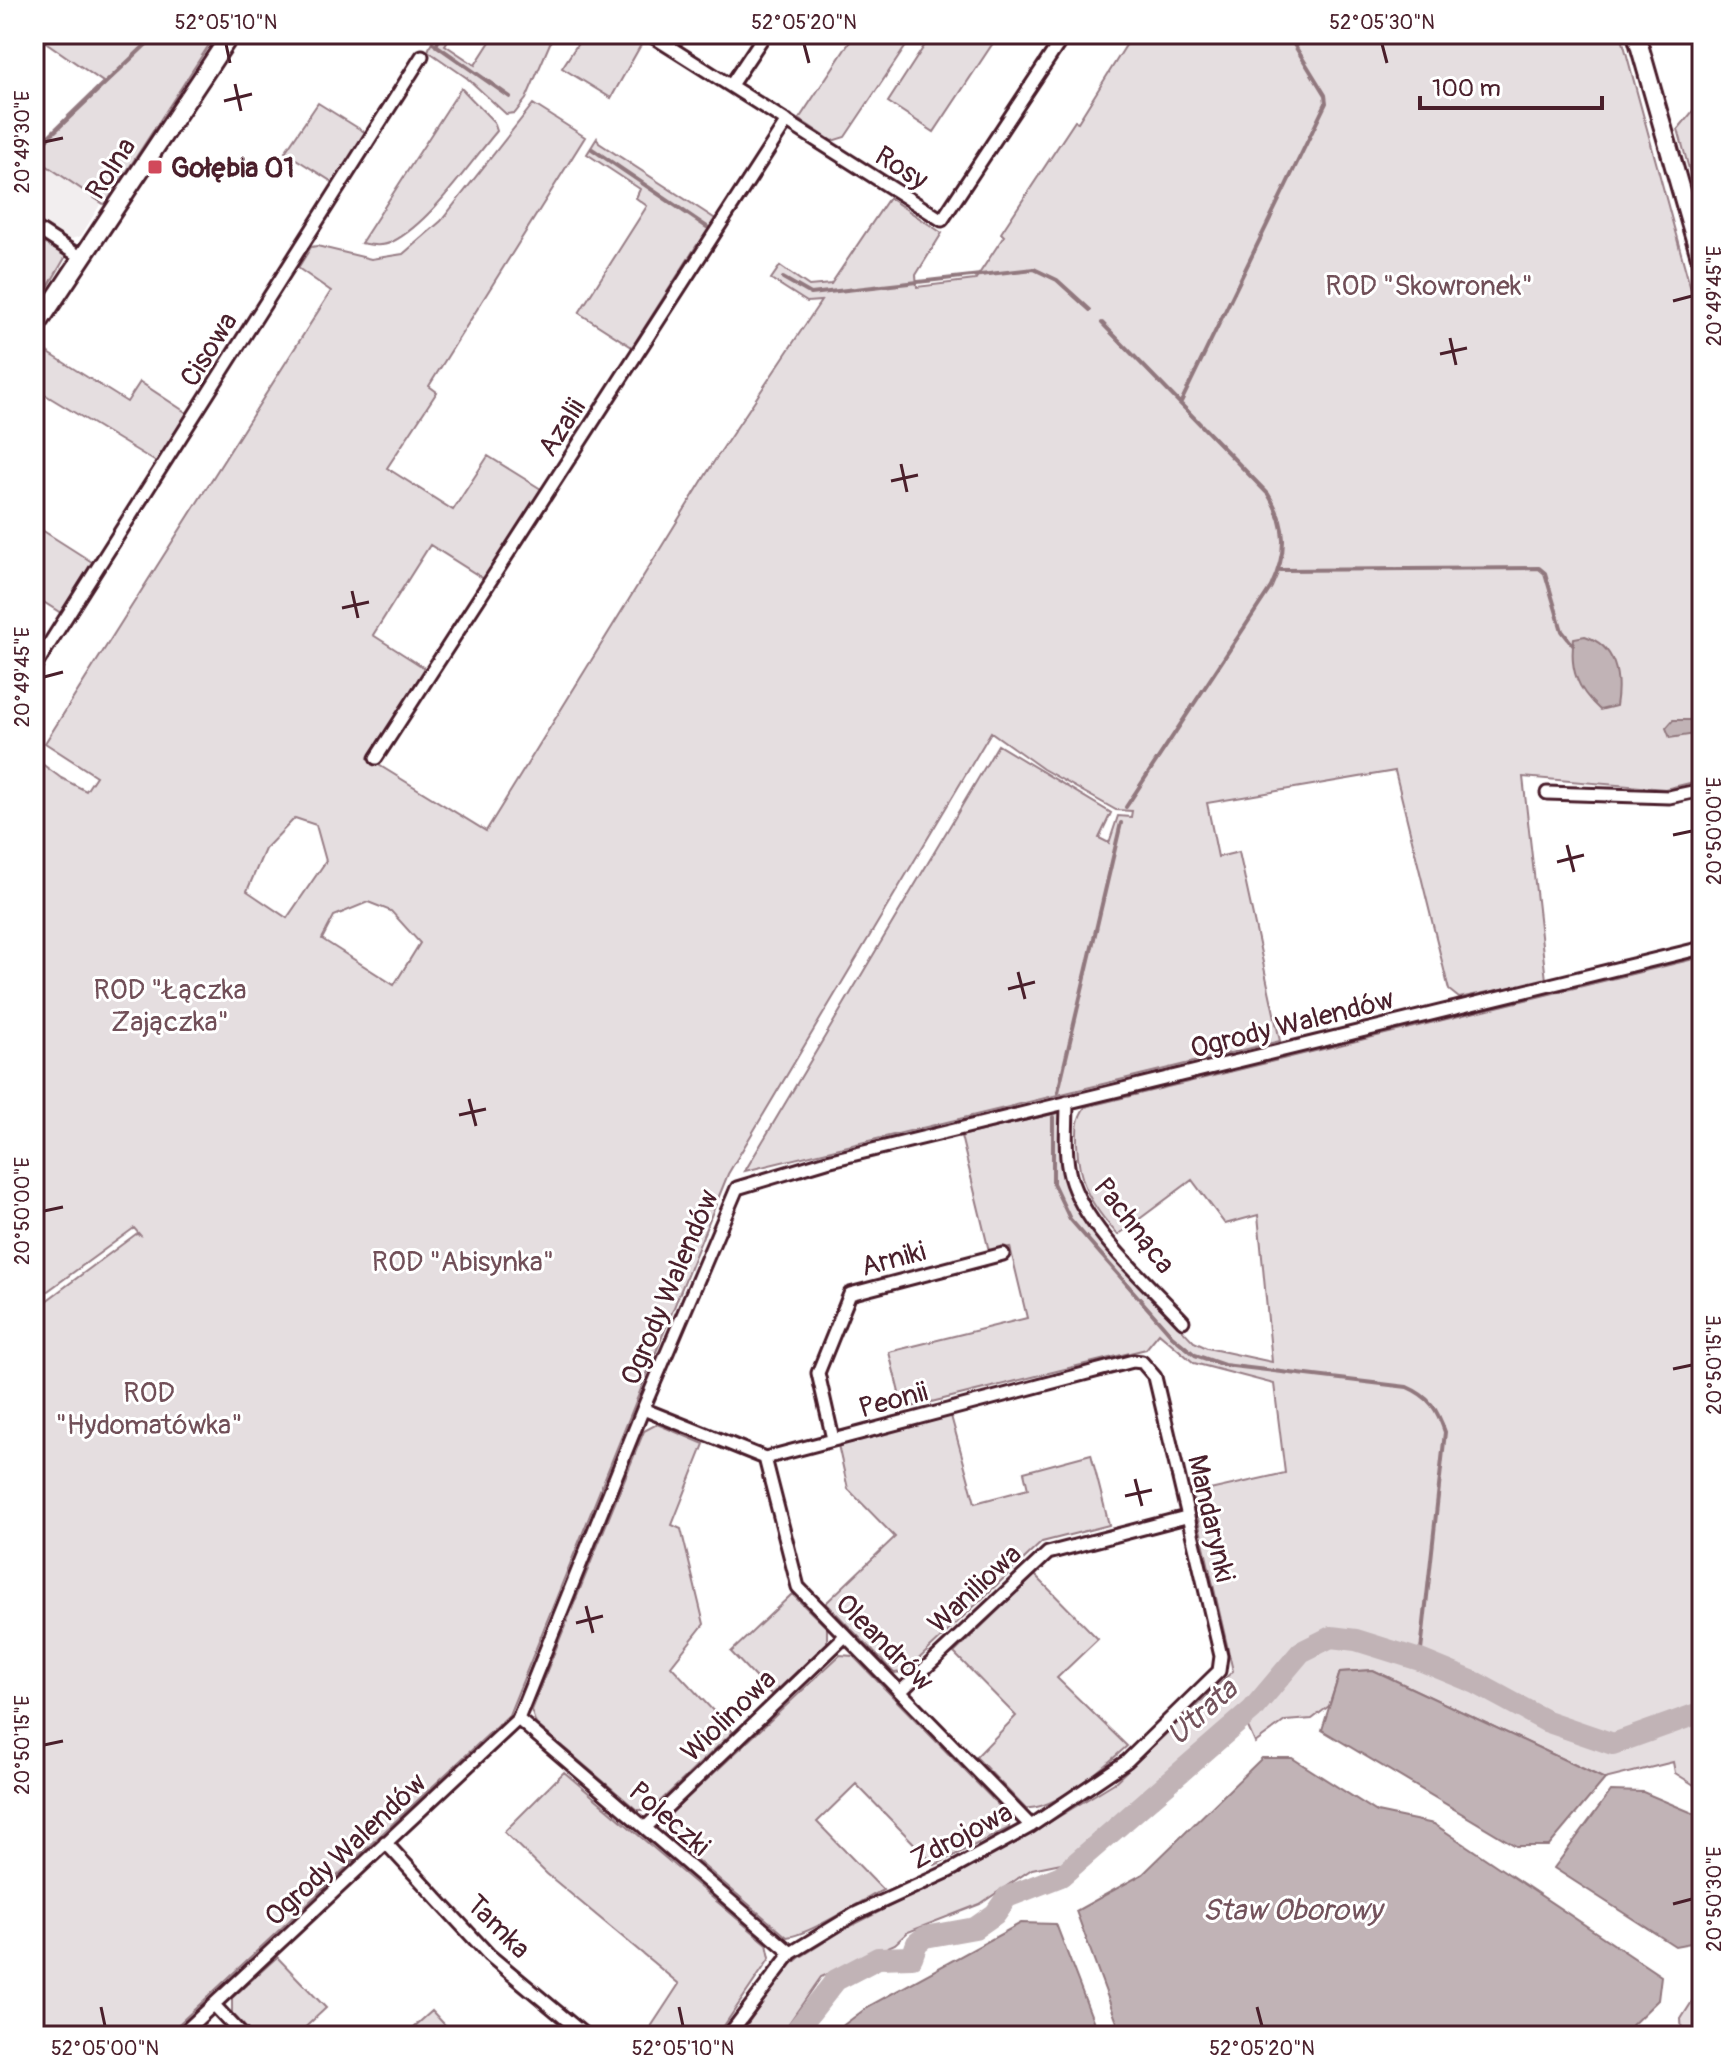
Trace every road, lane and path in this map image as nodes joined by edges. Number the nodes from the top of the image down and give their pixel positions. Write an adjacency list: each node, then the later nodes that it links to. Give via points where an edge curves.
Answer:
1 (231, 34): 10 (street, Rolna)
2 (649, 34): 7 (street, Rosy)
3 (765, 34): 7 (street)
4 (1065, 34): 8 (street, Rosy, via 942,220)
5 (1636, 34): 11 (street)
6 (422, 56): 13 (street, Cisowa)
7 (731, 85): 8 (street, Rosy)
8 (787, 121): 14 (street, Azalii)
9 (34, 227): 10 (street)
10 (82, 258): 12 (street, Rolna)
11 (1702, 264)
12 (34, 330)
13 (34, 668)
14 (376, 758)
15 (1702, 790): 16 (street, via 1669,797)
16 (1547, 793)
17 (1702, 948): 18 (street, Ogrody Walendów)
18 (1067, 1102): 20 (street, Pachnąca, via 1068,1161 1079,1199 1110,1242); 22 (street, Ogrody Walendów, via 800,1167 737,1188)
19 (1003, 1254): 23 (street, Arniki, via 850,1294 818,1373)
20 (1183, 1321)
21 (1155, 1377): 23 (street, Peonii, via 1142,1362 1133,1361); 25 (street, Mandarynki)
22 (643, 1409): 24 (street); 29 (street, Ogrody Walendów)
23 (833, 1439): 24 (street, Peonii)
24 (765, 1458): 26 (street, Oleandrów, via 798,1587)
25 (1186, 1517): 27 (street, Mandarynki, via 1221,1656); 28 (street, Waniliowa, via 1048,1553)
26 (845, 1636): 28 (street, Oleandrów); 31 (street, Wiolinowa)
27 (1219, 1671): 30 (street, Zdrojowa, via 1127,1761)
28 (901, 1691): 30 (street, Oleandrów)
29 (518, 1719): 31 (street, Poleczki); 32 (street, Ogrody Walendów)
30 (1031, 1826): 33 (street, Zdrojowa, via 855,1914)
31 (645, 1828): 33 (street, Poleczki)
32 (385, 1842): 34 (street, Ogrody Walendów); 37 (street, Tamka, via 489,1955)
33 (791, 1953): 38 (street, Zdrojowa)
34 (214, 2005): 35 (street, Ogrody Walendów); 36 (street)
35 (180, 2036)
36 (243, 2036)
37 (586, 2036)
38 (728, 2036)

